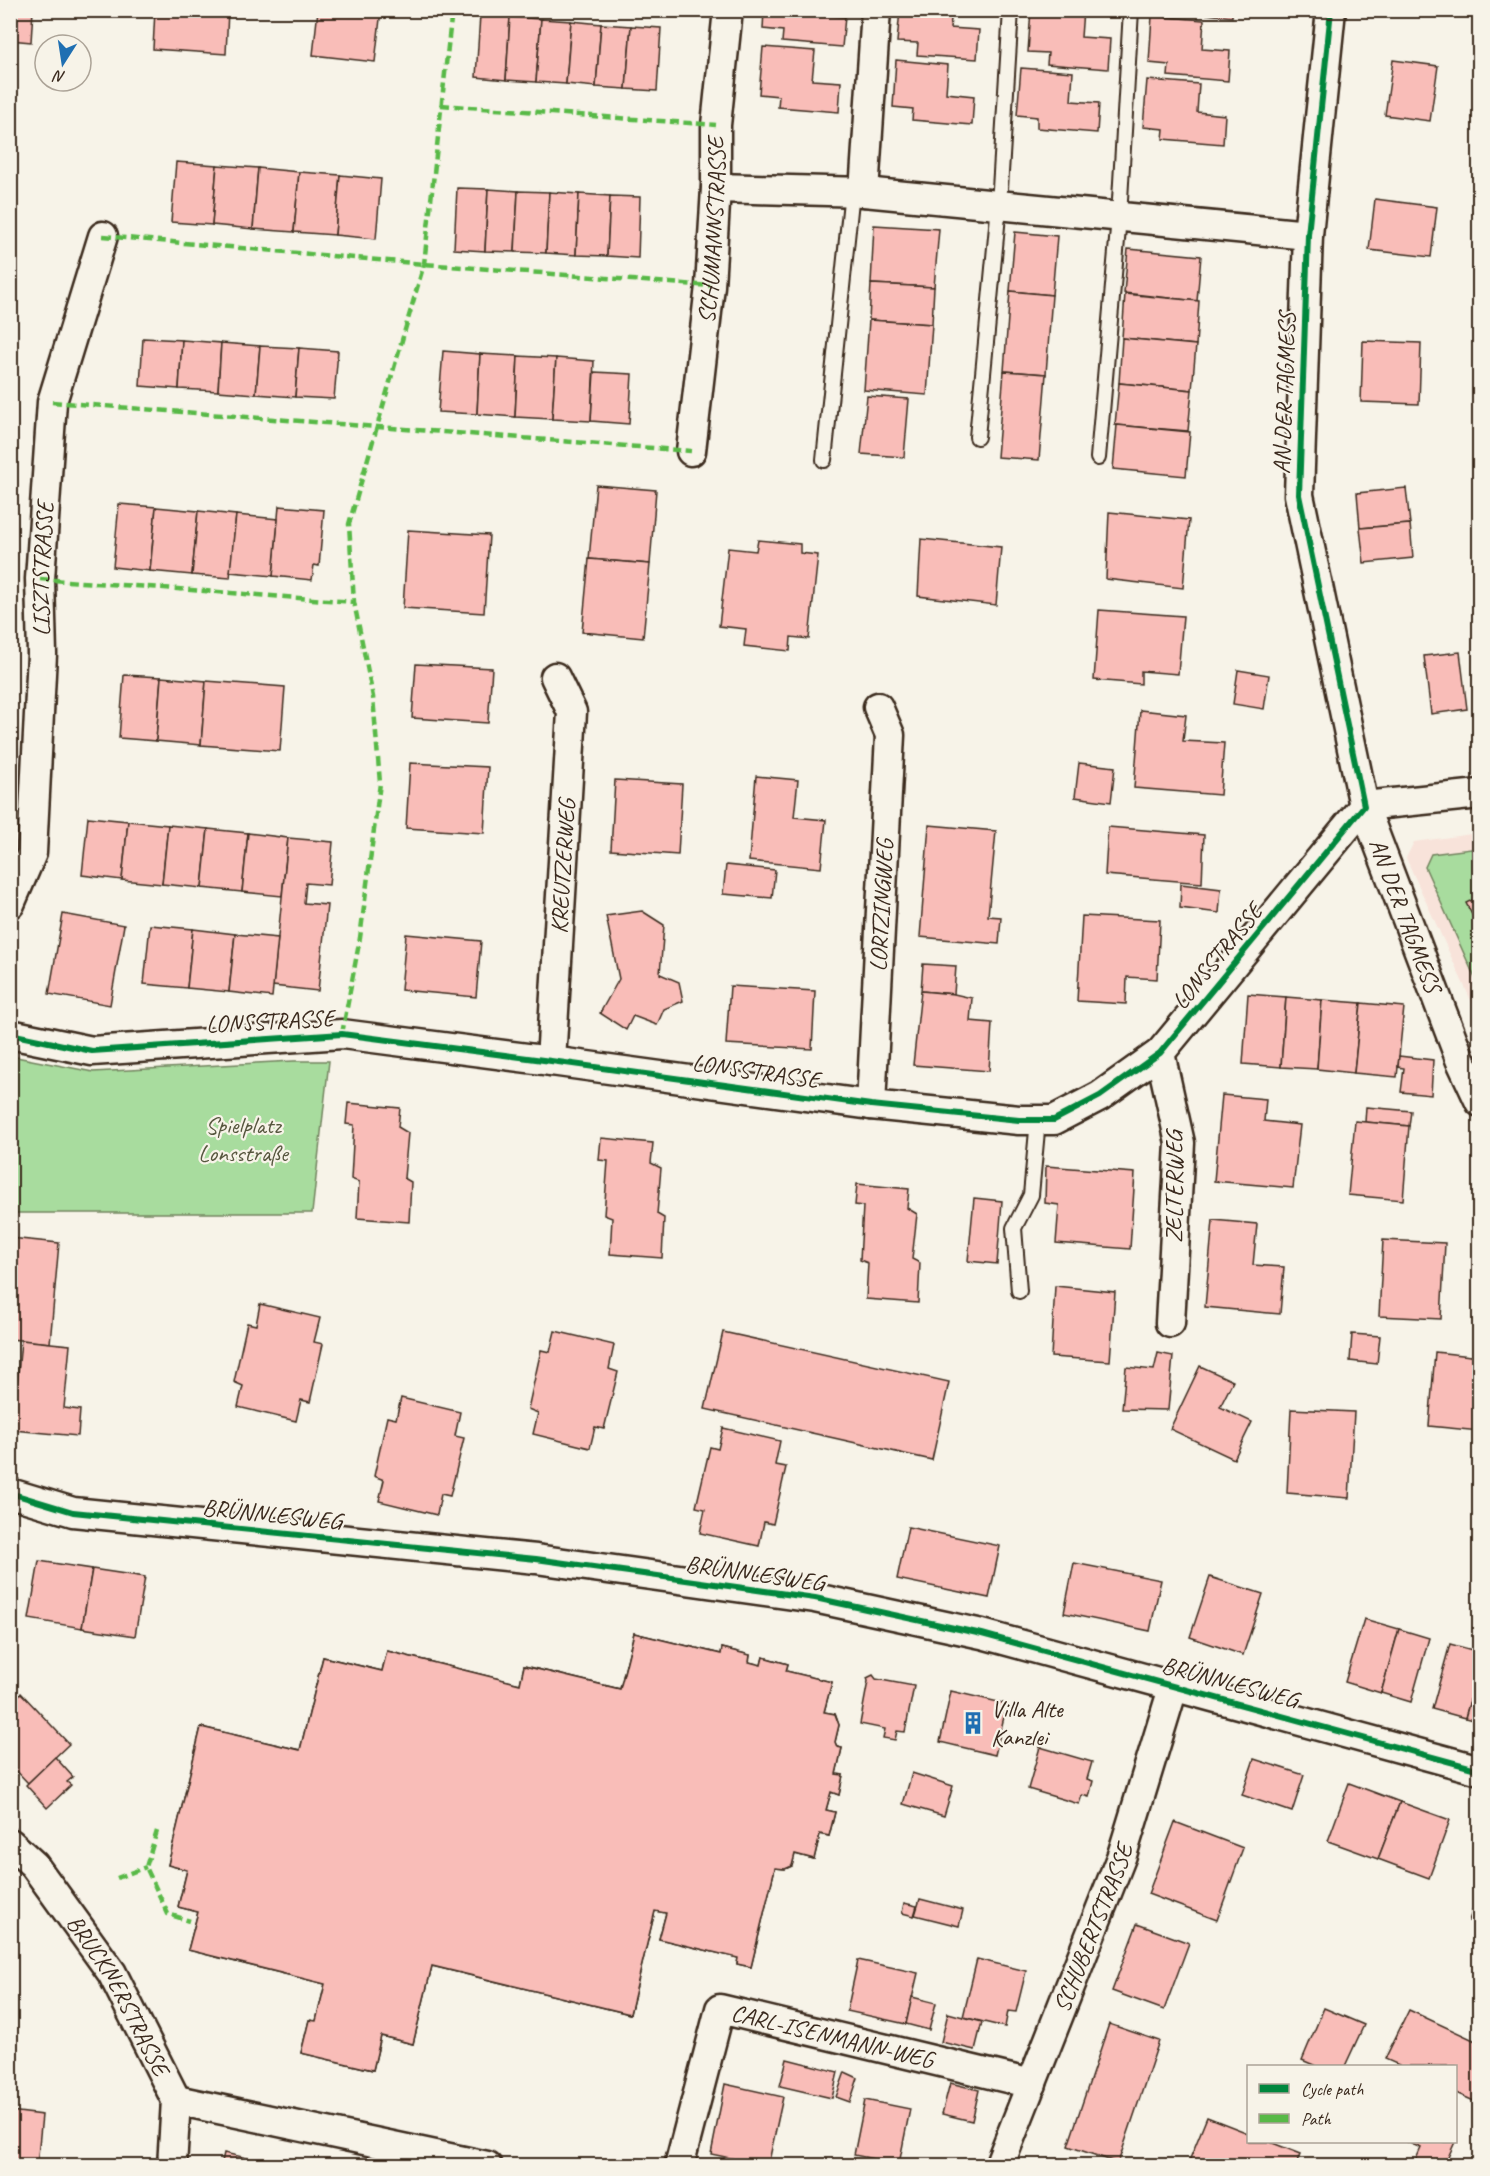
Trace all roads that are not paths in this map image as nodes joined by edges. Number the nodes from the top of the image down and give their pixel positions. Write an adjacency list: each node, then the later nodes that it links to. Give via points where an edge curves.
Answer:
1 (728, 10): 6 (street, SCHUMANNSTRASSE, via 716,125)
2 (876, 10): 7 (street)
3 (1011, 10): 8 (lane)
4 (1131, 10): 9 (lane)
5 (1331, 10): 10 (street, AN DER TAGMESS)
6 (716, 188): 7 (street); 13 (street, SCHUMANNSTRASSE, via 710,286)
7 (858, 191): 8 (street); 15 (lane)
8 (999, 205): 9 (street); 12 (lane)
9 (1119, 217): 10 (street); 14 (lane)
10 (1308, 235): 19 (street, AN DER TAGMESS, via 1299,495)
11 (103, 236): 20 (street, LISZTSTRASSE, via 52,402 40,579 42,654 32,853)
12 (977, 437)
13 (691, 451)
14 (1098, 458)
15 (824, 460)
16 (555, 677): 23 (street, KREUTZERWEG, via 572,712)
17 (878, 707): 25 (street, LORTZINGWEG, via 890,735)
18 (1479, 794): 19 (street)
19 (1364, 806): 22 (street, LONSSTRASSE); 24 (street, AN DER TAGMESS)
20 (10, 904)
21 (10, 1034): 23 (street, LONSSTRASSE, via 92,1051 342,1034)
22 (1160, 1053): 26 (street, LONSSTRASSE, via 1100,1096 1054,1120); 28 (street, ZELTERWEG, via 1180,1143)
23 (551, 1060): 25 (street, LONSSTRASSE)
24 (1479, 1102)
25 (871, 1105): 26 (street, LONSSTRASSE)
26 (1038, 1120): 27 (lane, via 1031,1195 1014,1228)
27 (1019, 1291)
28 (1170, 1323)
29 (10, 1493): 30 (street, BRÜNNLESWEG, via 73,1512 536,1559 815,1598 982,1634)
30 (1174, 1685): 31 (street, BRÜNNLESWEG); 33 (street, SCHUBERTSTRASSE, via 1122,1855)
31 (1479, 1770)
32 (10, 1843): 34 (street, BRUCKNERSTRASSE, via 34,1865 112,1973)
33 (1032, 2084): 37 (street, CARL-ISENMANN-WEG, via 720,2008); 38 (street, SCHUBERTSTRASSE)
34 (176, 2100): 35 (street, BRUCKNERSTRASSE); 36 (street)
35 (172, 2166)
36 (487, 2166)
37 (679, 2166)
38 (999, 2166)

